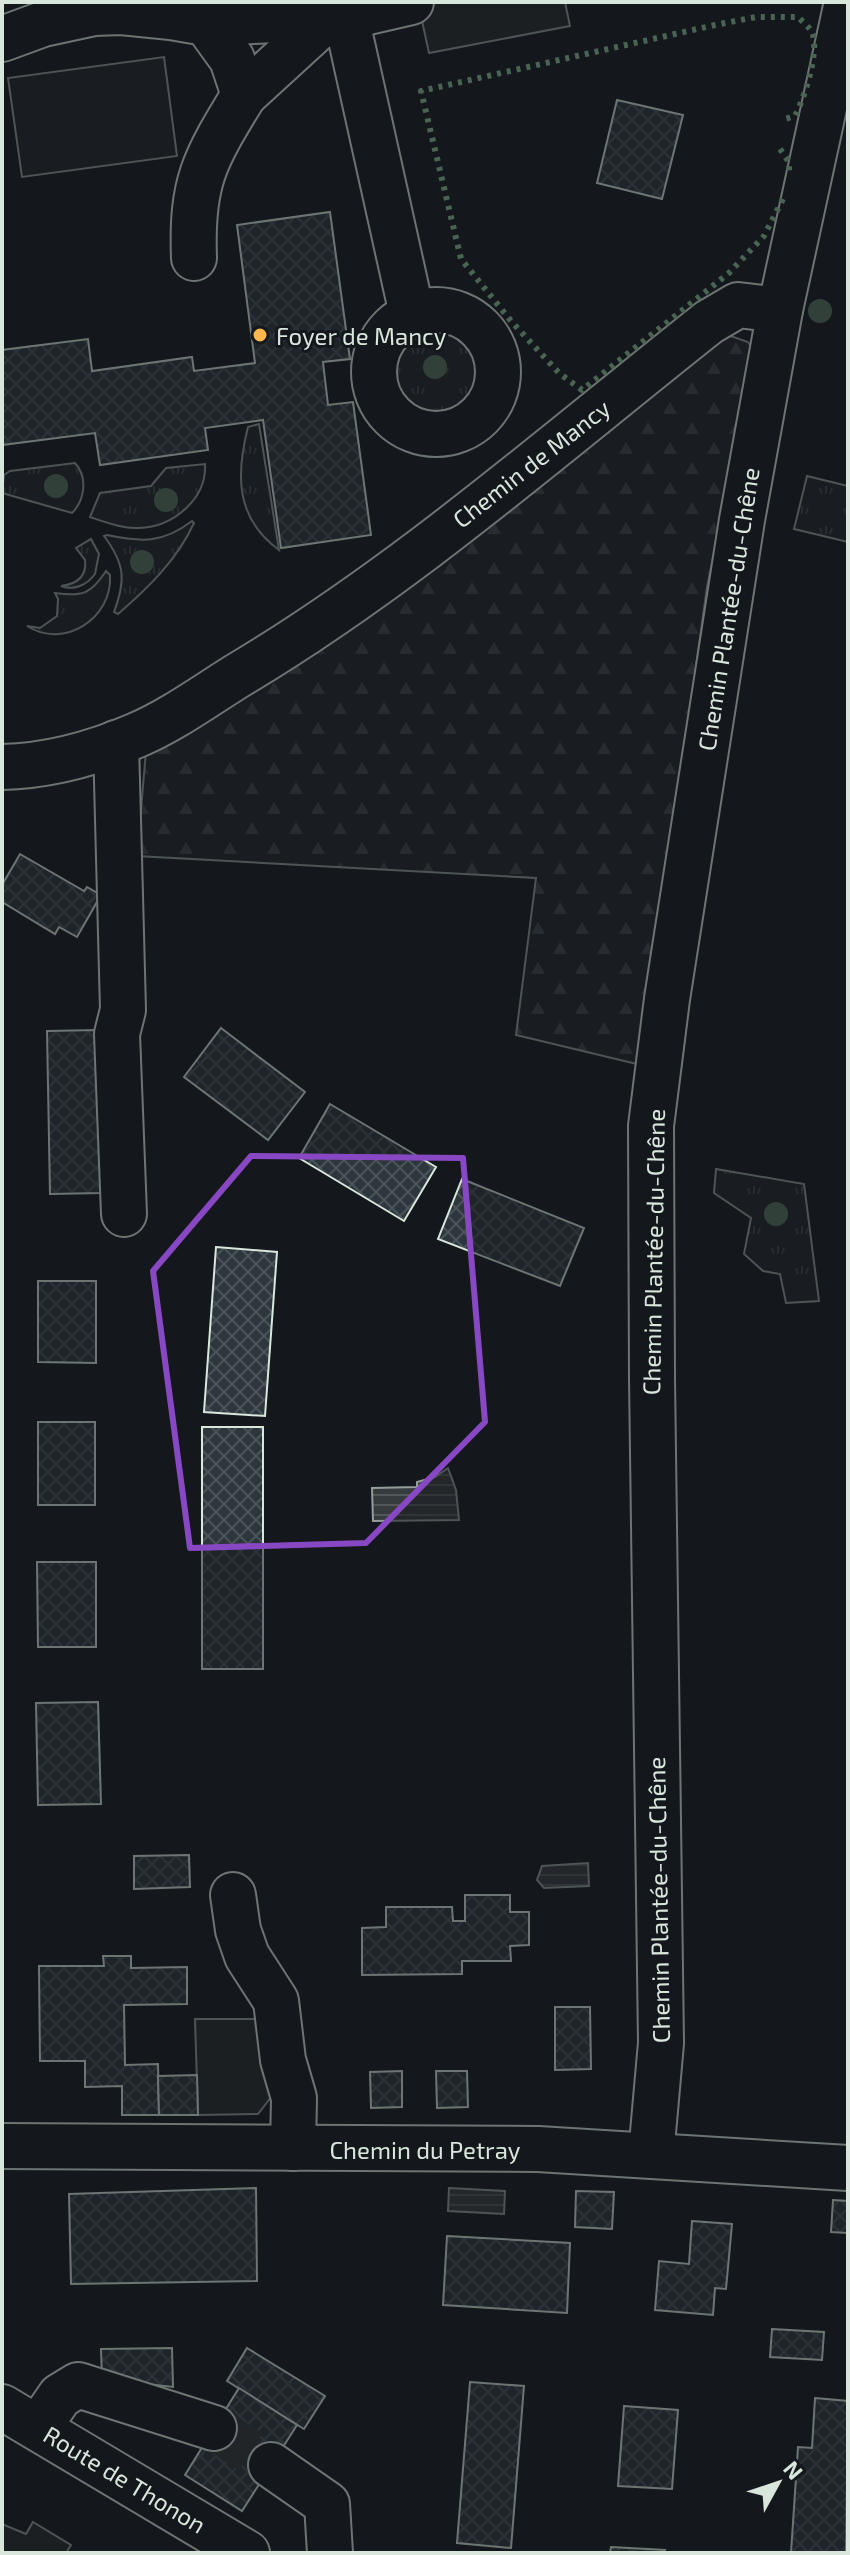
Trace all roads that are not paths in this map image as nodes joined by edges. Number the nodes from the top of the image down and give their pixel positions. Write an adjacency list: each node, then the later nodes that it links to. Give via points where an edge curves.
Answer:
1 (411, 2): 3 (street)
2 (847, 2): 8 (street)
3 (336, 18): 4 (street); 6 (street); 9 (street)
4 (206, 23): 5 (street, via 94,13); 6 (street, via 232,59)
5 (2, 39)
6 (244, 95): 7 (street, via 209,152 198,185)
7 (194, 258)
8 (780, 310): 10 (street, Chemin de Mancy, via 738,305 709,322 388,576 297,640 140,734); 16 (street, Chemin Plantée-du-Chêne, via 742,520 651,1126 661,2043)
9 (412, 314)
10 (116, 743): 11 (street, Chemin de Mancy, via 52,762); 12 (street)
11 (2, 767)
12 (124, 1214)
13 (233, 1895): 15 (street, via 247,1956 276,2001 294,2098)
14 (2, 2146): 15 (street, Chemin du Petray)
15 (293, 2148): 16 (street, Chemin du Petray)
16 (651, 2155): 17 (street, Chemin du Petray)
17 (848, 2168)
18 (20, 2417): 19 (street, via 78,2385); 21 (street, Route de Thonon)
19 (214, 2428)
20 (271, 2465): 22 (street, via 327,2504)
21 (247, 2553)
22 (330, 2553)

